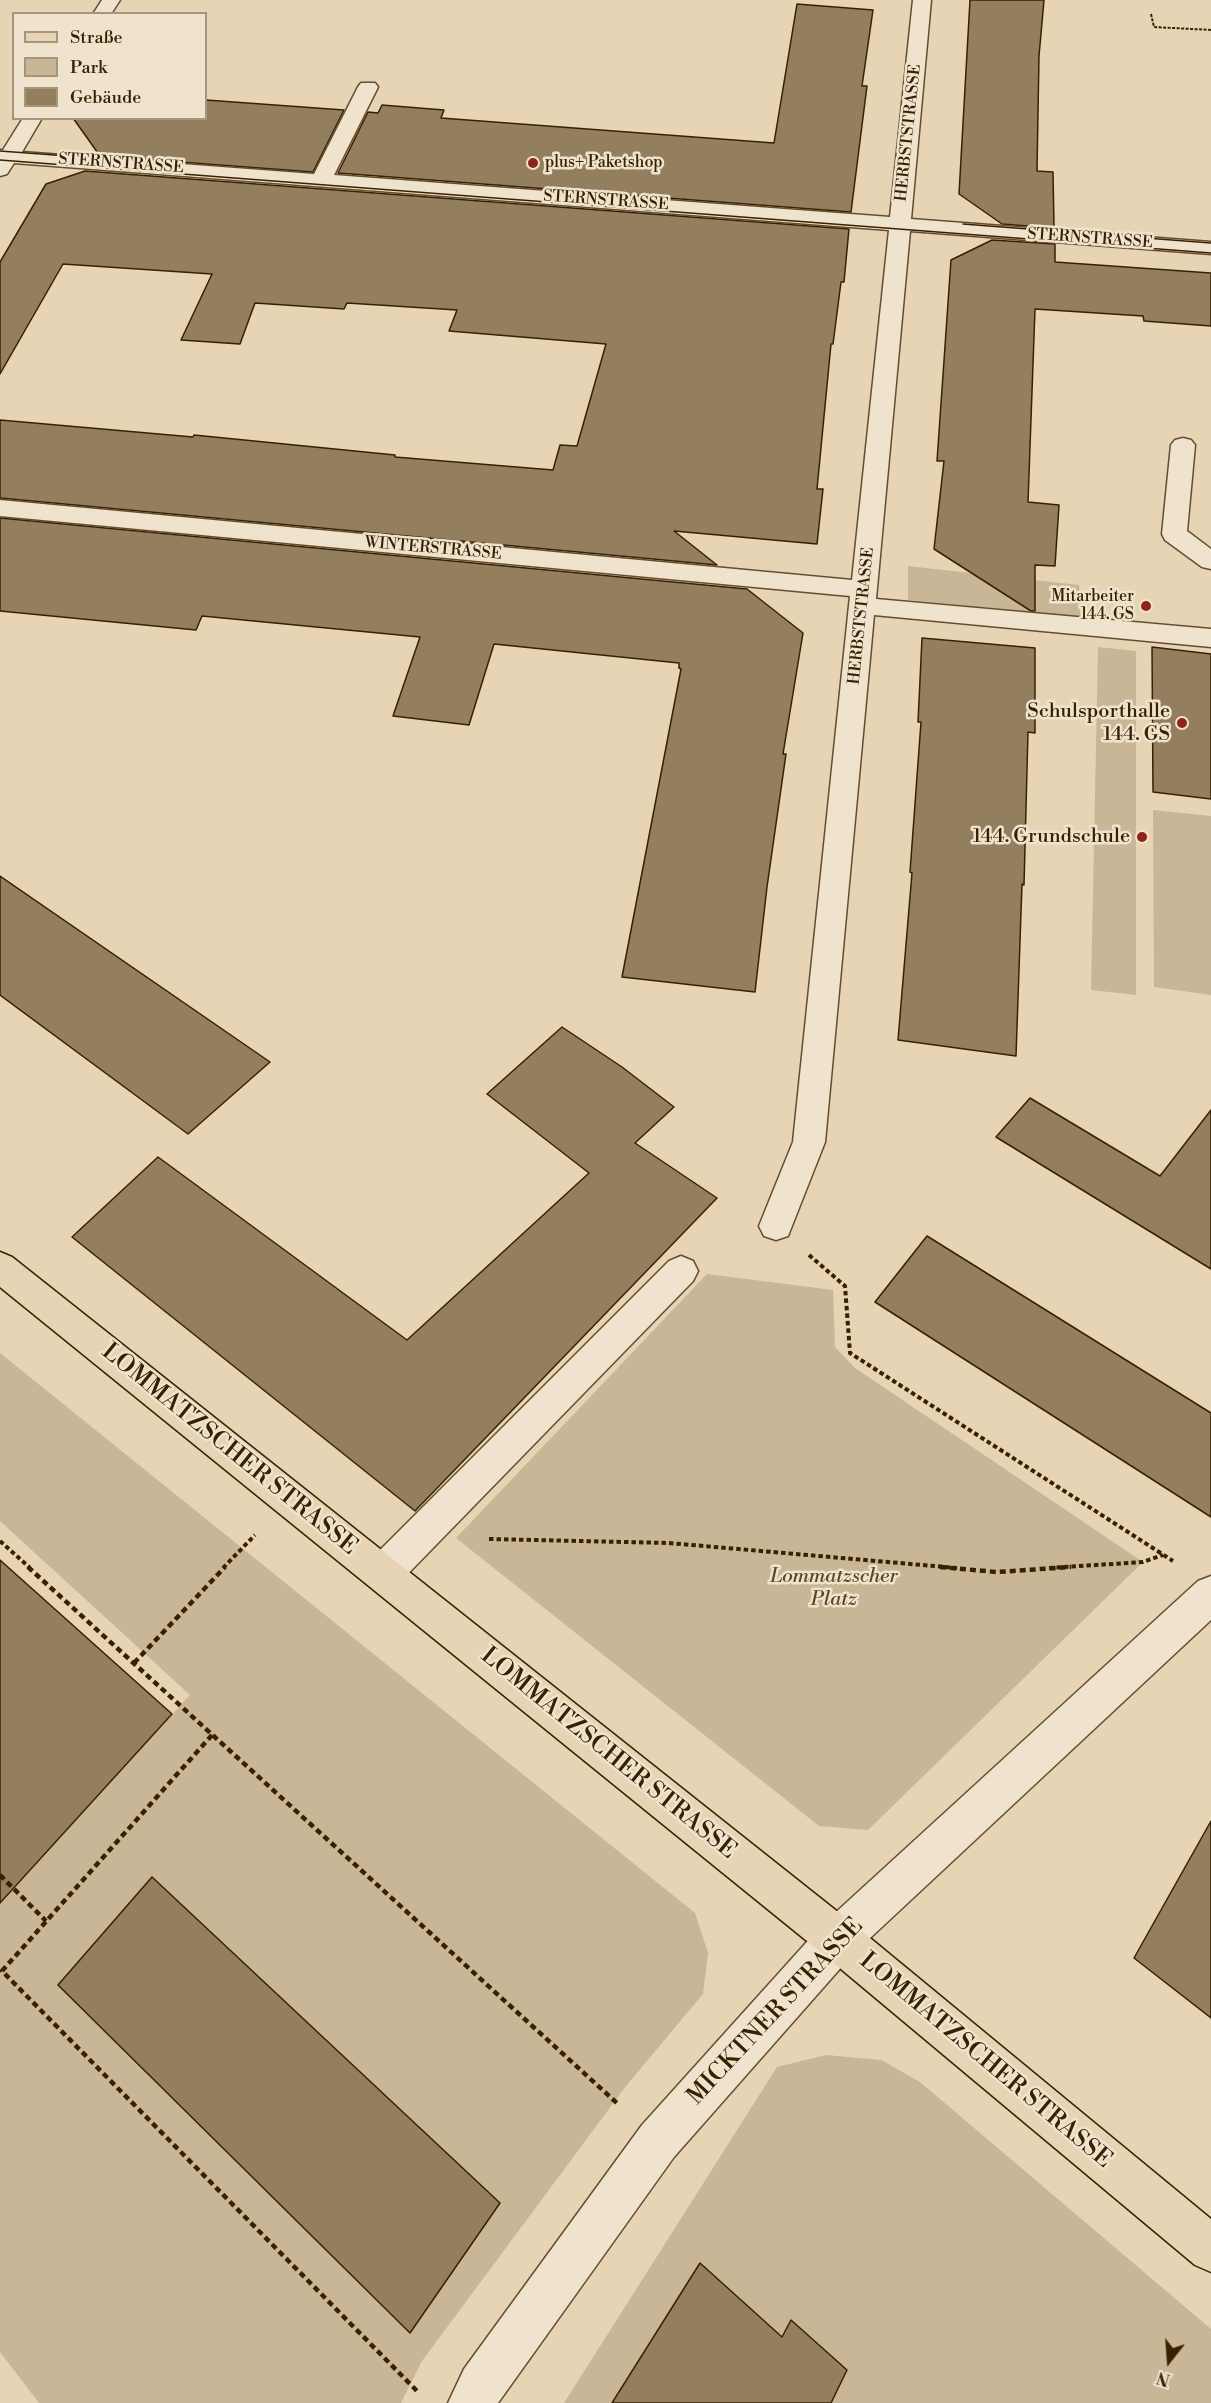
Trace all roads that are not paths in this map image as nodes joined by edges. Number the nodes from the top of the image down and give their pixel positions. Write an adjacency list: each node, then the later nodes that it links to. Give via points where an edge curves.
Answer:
1 (922, 0): 6 (street, HERBSTSTRASSE)
2 (368, 87): 5 (street)
3 (32, 120): 4 (street)
4 (3, 160): 5 (street, STERNSTRASSE)
5 (322, 179): 6 (street, STERNSTRASSE)
6 (900, 224): 7 (street, STERNSTRASSE); 11 (street, HERBSTSTRASSE)
7 (1211, 248)
8 (1183, 445): 10 (street, via 1174,534)
9 (0, 508): 11 (street, WINTERSTRASSE)
10 (1211, 561)
11 (864, 597): 12 (street, WINTERSTRASSE); 13 (street, HERBSTSTRASSE, via 809,1142)
12 (1211, 638)
13 (776, 1226)
14 (0, 1267): 16 (main road, LOMMATZSCHER STRASSE)
15 (681, 1271): 16 (street)
16 (383, 1573): 18 (main road, LOMMATZSCHER STRASSE)
17 (1211, 1594): 18 (street, MICKTNER STRASSE)
18 (838, 1939): 19 (main road, LOMMATZSCHER STRASSE); 20 (street, MICKTNER STRASSE, via 658,2141)
19 (1211, 2249)
20 (472, 2403)

